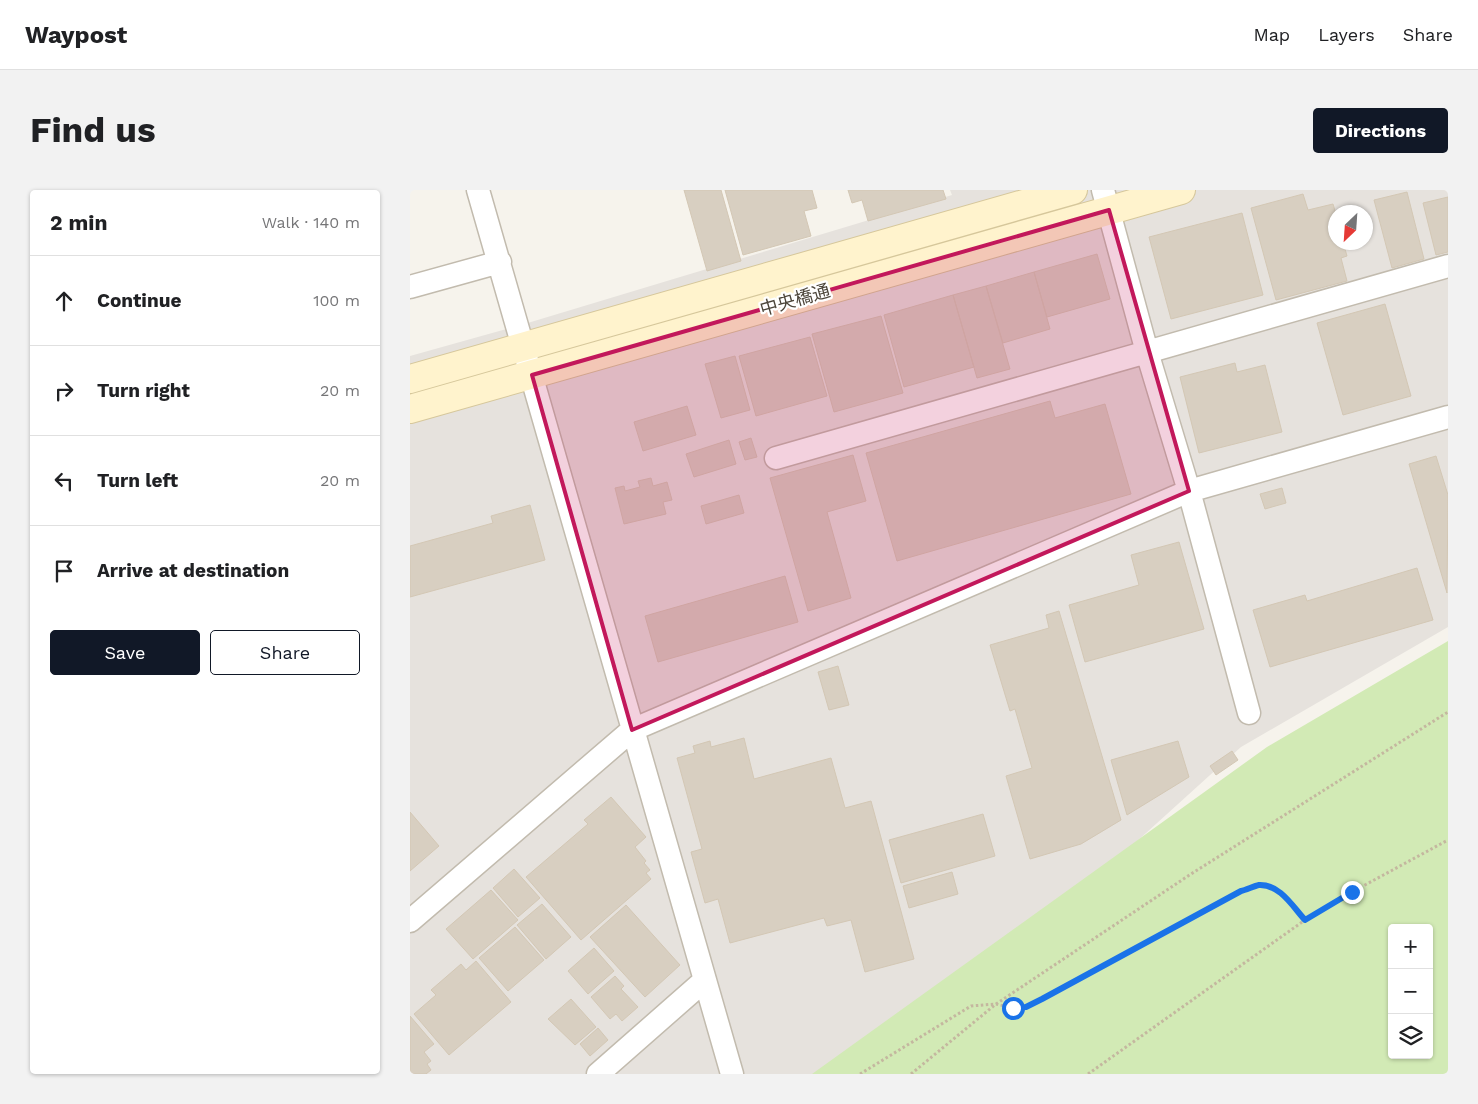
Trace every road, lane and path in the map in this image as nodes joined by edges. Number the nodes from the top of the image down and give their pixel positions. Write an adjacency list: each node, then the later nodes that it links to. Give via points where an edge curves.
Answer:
1 (478, 190): 5 (street)
2 (1073, 190): 8 (main road, 中央橋通)
3 (1181, 190): 4 (main road, 中央橋通)
4 (1106, 200): 9 (street); 10 (main road, 中央橋通)
5 (500, 262): 7 (street); 8 (street)
6 (1448, 266): 9 (street)
7 (410, 287)
8 (524, 346): 10 (street); 11 (main road, 中央橋通)
9 (1147, 352): 14 (street); 15 (street)
10 (532, 375): 12 (main road, 中央橋通); 18 (street)
11 (410, 379)
12 (410, 409)
13 (1448, 417): 15 (street)
14 (776, 458)
15 (1189, 491): 17 (street); 18 (street)
16 (1448, 712): 23 (path, via 1191,874)
17 (1249, 713)
18 (632, 730): 21 (street); 22 (street)
19 (1448, 840): 20 (path)
20 (1305, 920): 23 (path, via 1282,894 1259,885 1241,891 1026,1007); 28 (path)
21 (410, 921)
22 (705, 980): 24 (street); 25 (street)
23 (996, 1004): 26 (path, via 971,1006); 27 (path)
24 (598, 1074)
25 (732, 1074)
26 (860, 1074)
27 (911, 1074)
28 (1088, 1074)

